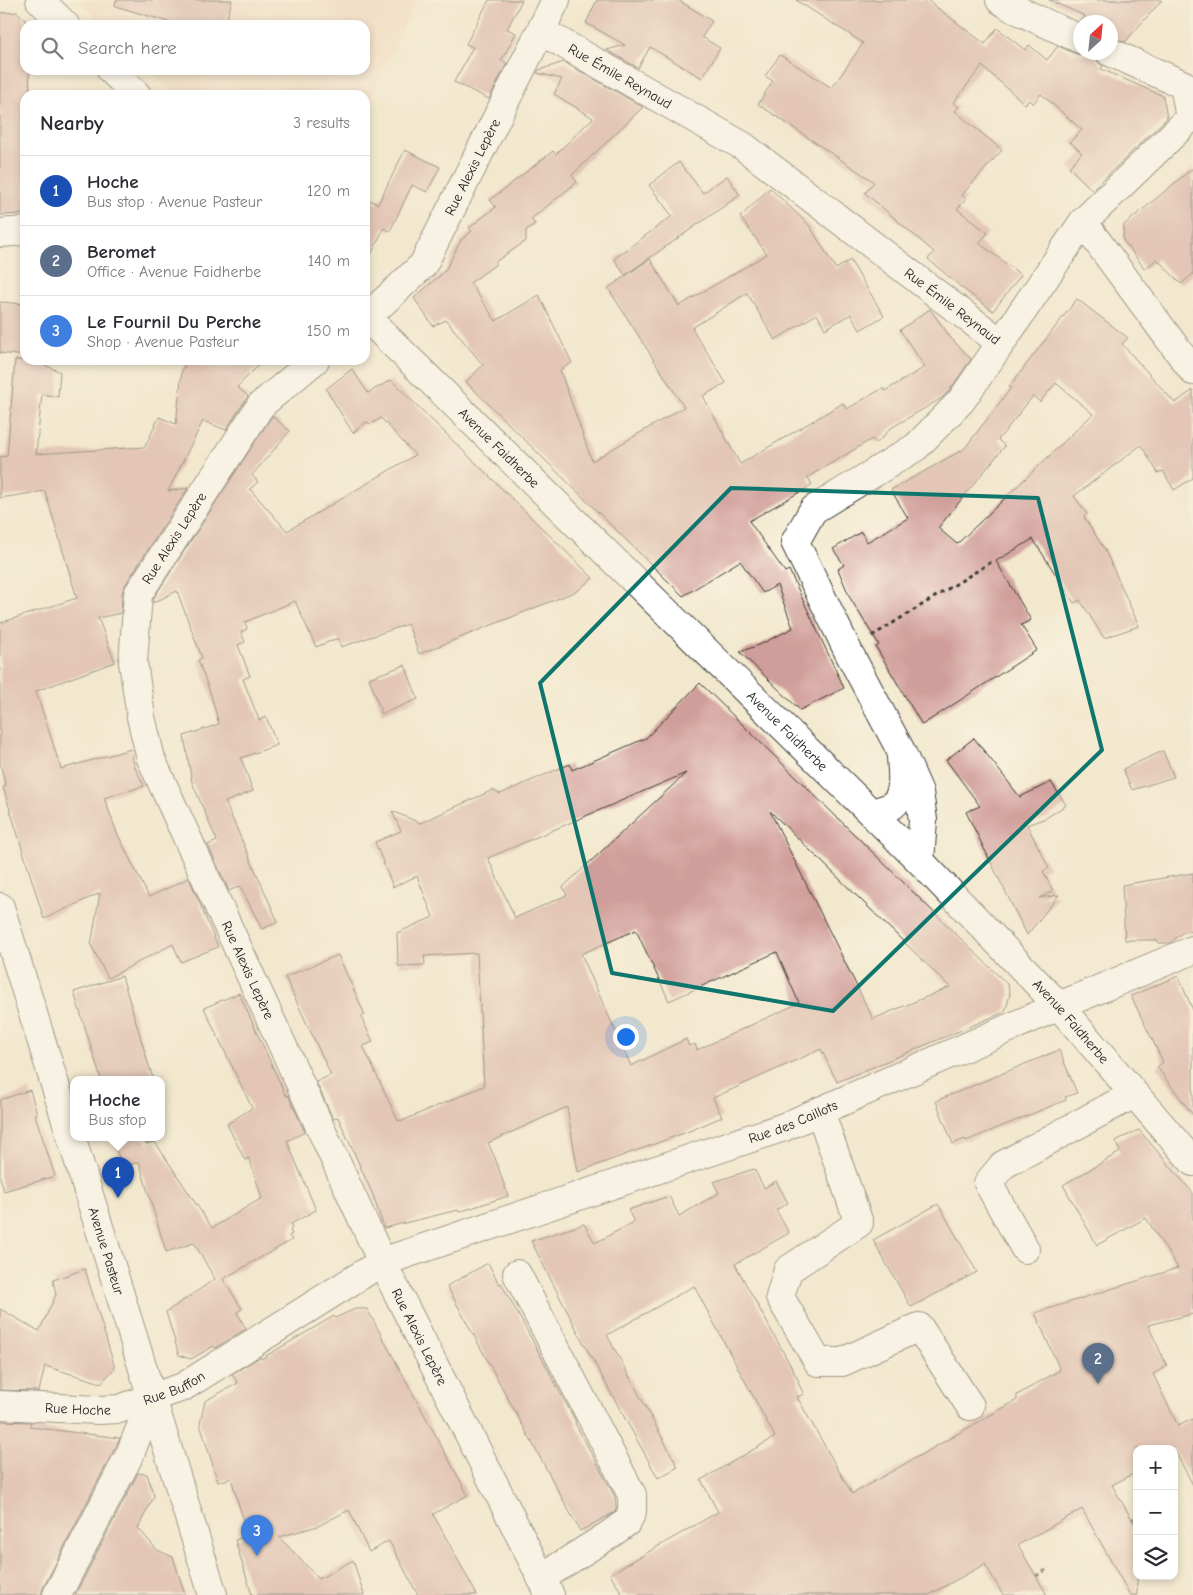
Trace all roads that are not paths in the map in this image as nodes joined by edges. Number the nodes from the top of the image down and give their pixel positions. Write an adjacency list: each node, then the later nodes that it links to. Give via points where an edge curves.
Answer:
1 (40, 0): 4 (street)
2 (556, 0): 5 (street, Rue Alexis Lepère)
3 (1000, 0): 6 (street)
4 (60, 20)
5 (541, 31): 11 (street, Rue Alexis Lepère, via 423,265); 13 (street, Rue Émile Reynaud, via 743,146)
6 (1073, 36)
7 (1118, 56): 8 (street, via 1184,85 1190,118)
8 (1082, 222): 13 (street); 15 (street)
9 (20, 231): 10 (street)
10 (0, 233)
11 (370, 313)
12 (370, 322): 17 (street, Avenue Faidherbe)
13 (1001, 343): 16 (street, Rue Émile Reynaud, via 961,401 916,447 813,510 795,542)
14 (309, 365): 28 (street, Rue Alexis Lepère, via 261,405 138,594 133,662 150,758)
15 (1193, 370)
16 (901, 751): 17 (street, Rue Émile Reynaud, via 903,783 897,800 889,808); 18 (street, Rue Émile Reynaud, via 919,792 923,820)
17 (872, 813): 18 (street, Avenue Faidherbe)
18 (920, 861): 21 (street, Avenue Faidherbe)
19 (0, 907): 24 (street, Avenue Pasteur)
20 (1193, 950): 21 (street, Rue des Caillots)
21 (1060, 1006): 22 (street, Avenue Faidherbe); 23 (street, Rue des Caillots)
22 (1134, 1094): 26 (street, Avenue Faidherbe); 27 (street, via 1003,1165 988,1182)
23 (820, 1111): 28 (street, Rue des Caillots, via 774,1130); 32 (street, via 859,1224 788,1270 780,1296 818,1362 842,1362 919,1327)
24 (70, 1133)
25 (72, 1141): 30 (street, Avenue Pasteur)
26 (1193, 1162)
27 (1025, 1249)
28 (382, 1262): 30 (street, Rue Buffon, via 183,1387); 33 (street, Rue Alexis Lepère)
29 (517, 1274): 33 (street, via 632,1494 632,1512 627,1522)
30 (152, 1398): 31 (street, Rue Hoche, via 119,1409 98,1410); 34 (street, Rue Buffon, via 130,1454); 35 (street, Avenue Pasteur)
31 (0, 1405)
32 (970, 1406)
33 (545, 1586)
34 (57, 1595)
35 (213, 1595)

